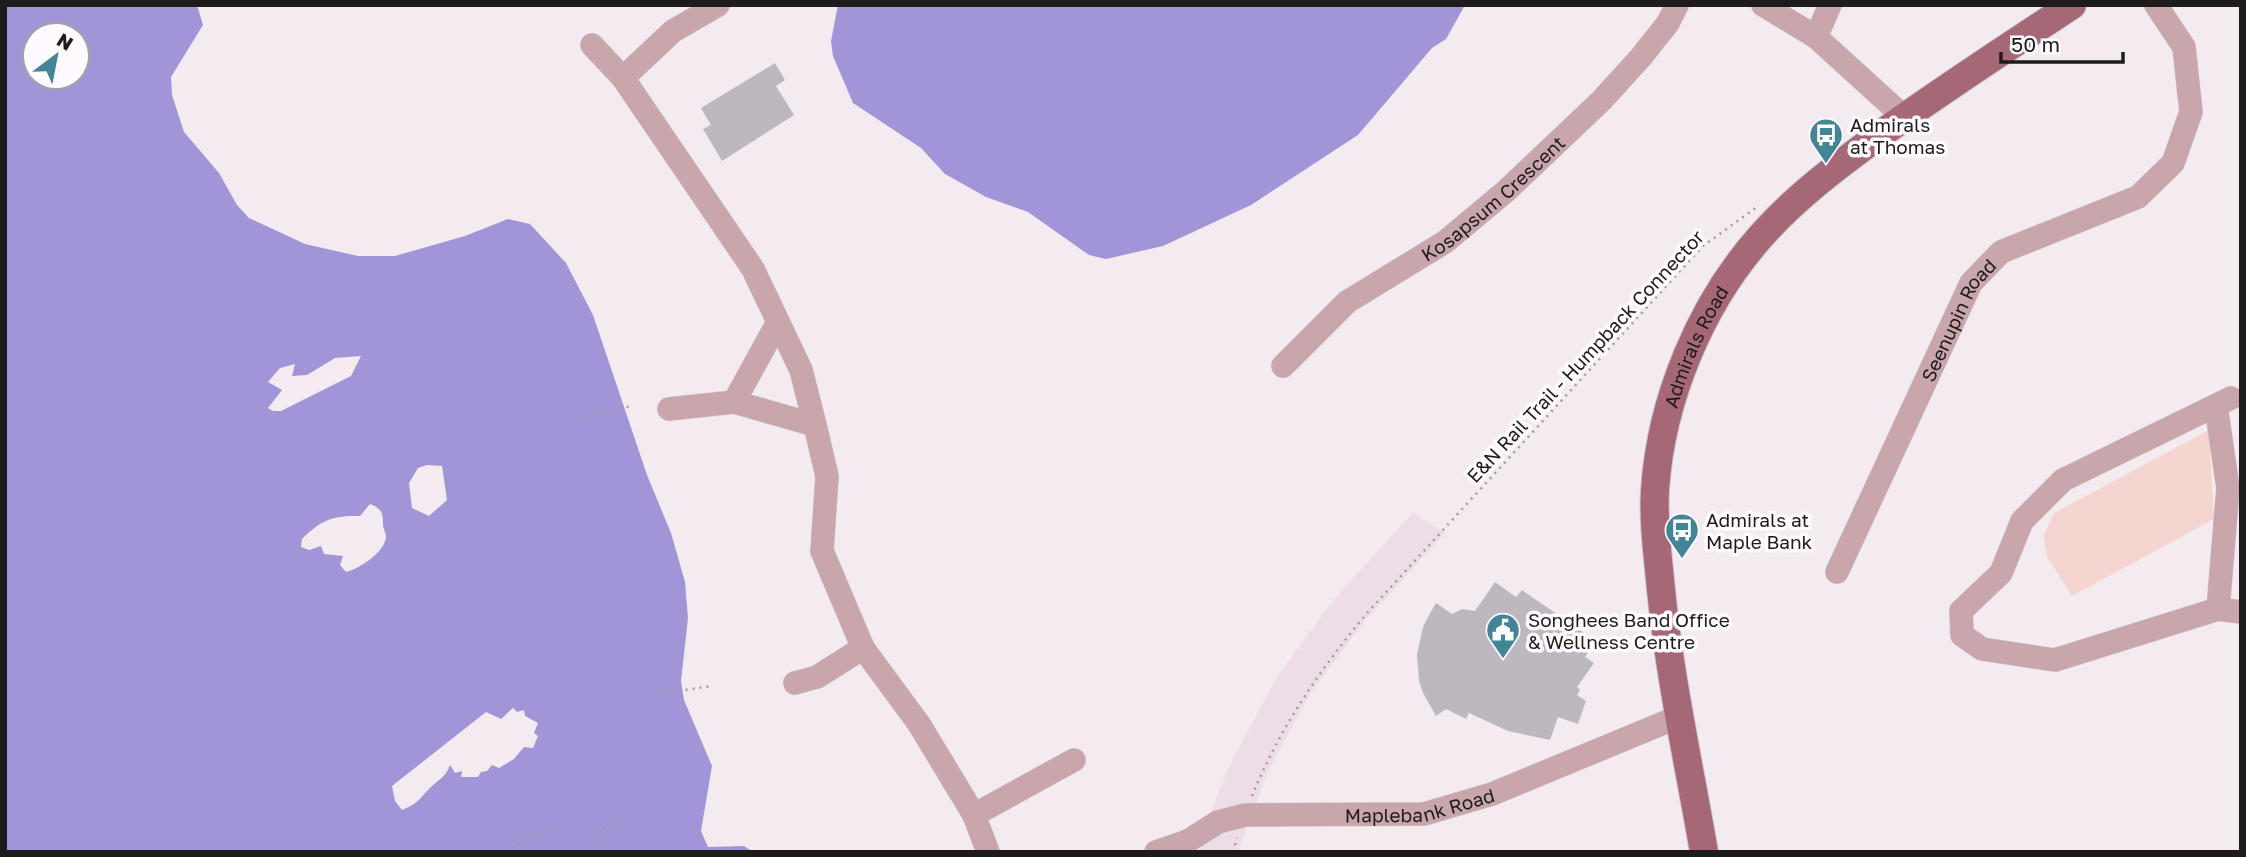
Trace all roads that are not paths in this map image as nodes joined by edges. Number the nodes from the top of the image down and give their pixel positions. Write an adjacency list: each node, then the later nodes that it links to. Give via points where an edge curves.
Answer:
1 (718, 5): 9 (street, via 673,31)
2 (1677, 5): 12 (street, Kosapsum Crescent, via 1668,23 1625,75 1506,191 1445,242 1346,302)
3 (1763, 5): 7 (street)
4 (1830, 5): 7 (street)
5 (2072, 5): 10 (main road, Admirals Road)
6 (2156, 5): 17 (street, Seenupin Road, via 2184,47 2191,112 2173,163 2138,197 2001,252 1971,283)
7 (1816, 37): 10 (street)
8 (592, 45): 9 (street)
9 (623, 78): 11 (street, via 753,269)
10 (1904, 117): 22 (main road, Admirals Road, via 1818,180 1761,235 1720,291 1687,356 1666,421 1655,492 1655,533)
11 (778, 322): 14 (street); 16 (street, via 801,370)
12 (1283, 366)
13 (2232, 398): 18 (street); 18 (street, via 2063,480 2022,521 2001,573 1961,611 1962,635 1982,649 2055,660)
14 (734, 402): 15 (street); 16 (street)
15 (669, 409)
16 (815, 425): 20 (street, via 827,476 822,551)
17 (1837, 572)
18 (2218, 609): 19 (street)
19 (2241, 612)
20 (863, 648): 21 (street, via 817,677); 24 (street, via 919,724)
21 (795, 683)
22 (1678, 717): 26 (street, Maplebank Road, via 1492,794 1424,814 1245,816 1218,822 1188,841); 27 (main road, Admirals Road)
23 (1074, 760): 24 (street)
24 (974, 815): 25 (street)
25 (988, 852)
26 (1156, 852)
27 (1704, 852)

